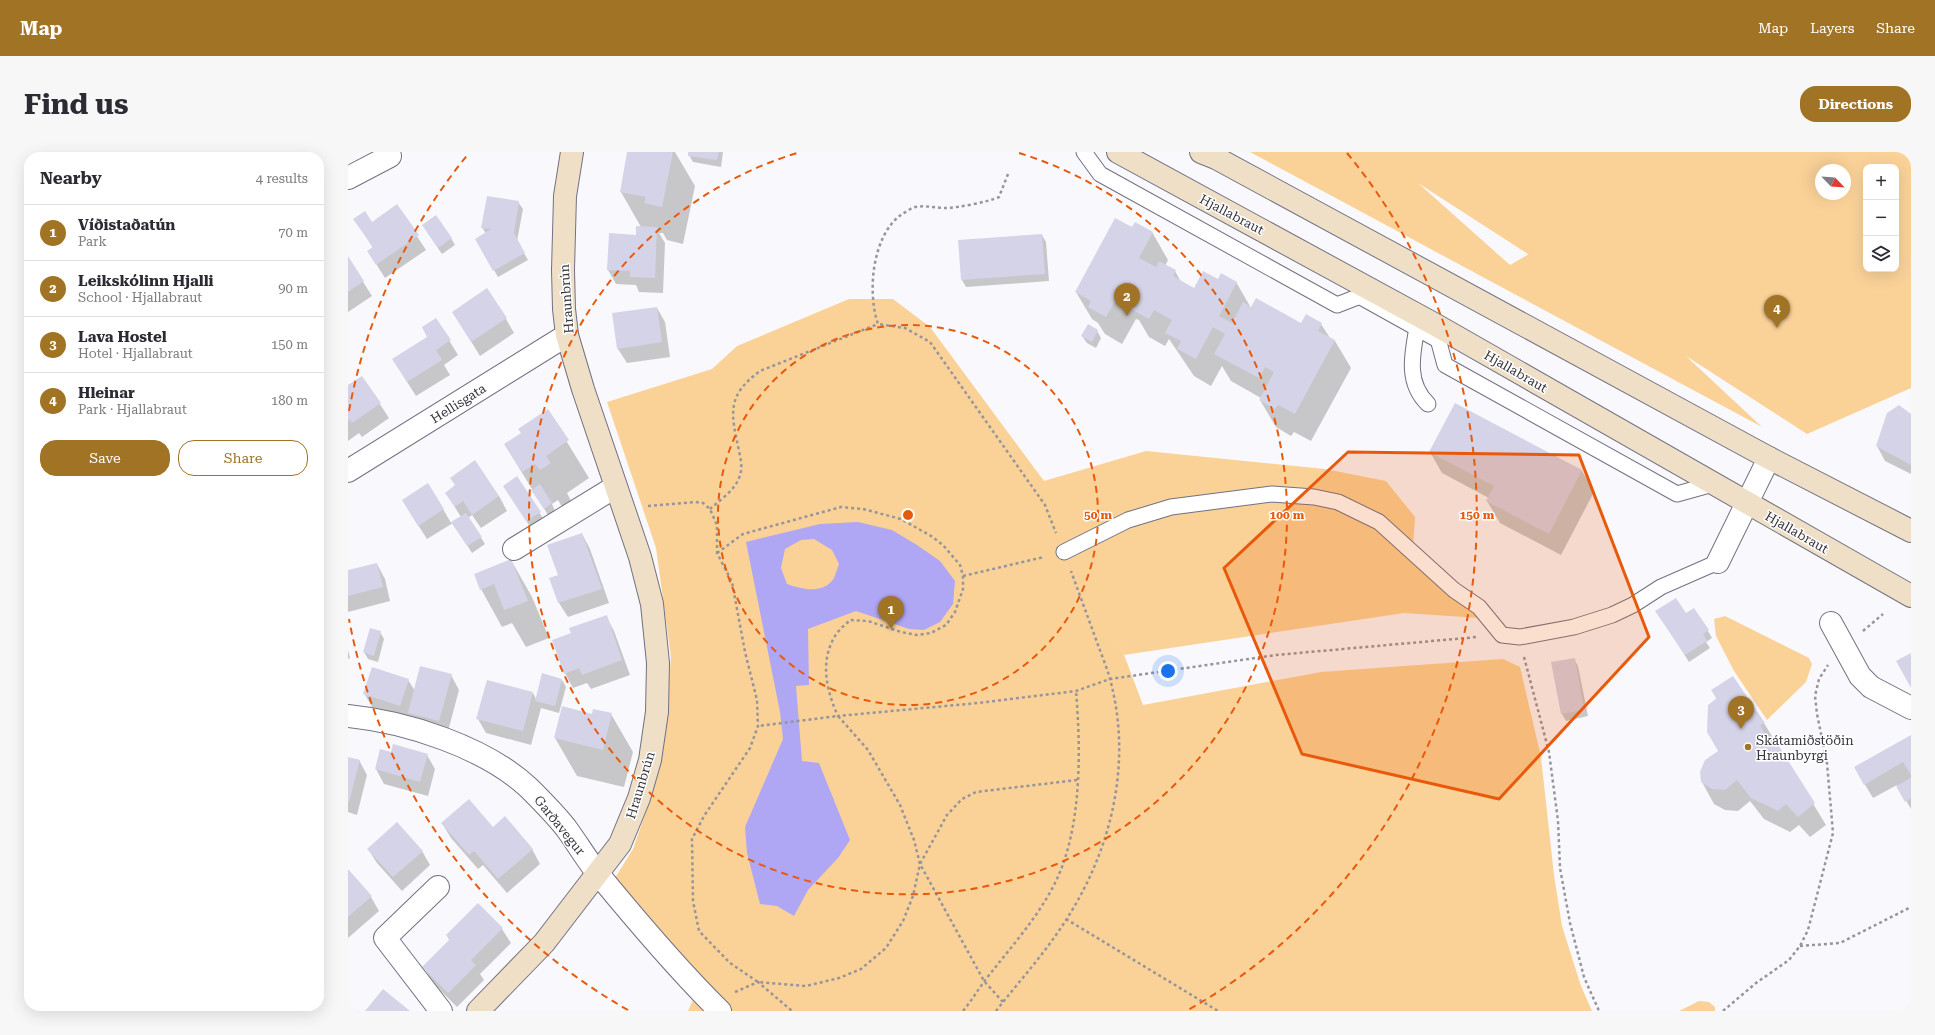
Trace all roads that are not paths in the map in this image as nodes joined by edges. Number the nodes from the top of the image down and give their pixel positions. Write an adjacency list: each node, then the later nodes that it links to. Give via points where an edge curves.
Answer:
1 (572, 152): 9 (main road, Hraunbrún, via 565,196 563,270)
2 (1084, 152): 7 (lane, via 1100,174 1336,305)
3 (1118, 152): 7 (main road, Hjallabraut)
4 (1201, 152): 11 (main road)
5 (390, 156): 6 (street)
6 (348, 178)
7 (1366, 293): 8 (main road, Hjallabraut)
8 (1430, 331): 10 (lane, via 1412,352 1412,375 1419,396); 13 (main road, Hjallabraut); 13 (lane, via 1445,365 1677,494)
9 (568, 335): 12 (street, Hellisgata); 14 (main road, Hraunbrún)
10 (1428, 404)
11 (1769, 458): 15 (street); 16 (main road)
12 (348, 471)
13 (1713, 484): 15 (main road, Hjallabraut)
14 (615, 486): 17 (street); 24 (main road, Hraunbrún, via 640,557 652,604 658,663 657,712 650,760 639,798 620,844)
15 (1747, 504): 19 (street); 20 (main road, Hjallabraut)
16 (1911, 531)
17 (514, 550)
18 (1064, 552): 19 (lane, via 1128,520 1171,507 1272,494 1338,502 1379,522 1454,590 1479,607 1502,635 1520,637 1612,615 1661,587)
19 (1718, 562)
20 (1911, 596)
21 (1831, 623): 22 (street, via 1860,676 1871,687)
22 (1911, 708)
23 (348, 716): 24 (street, Garðavegur, via 416,729 465,747 495,764 528,787 565,827)
24 (598, 874): 26 (street, Garðavegur); 28 (main road, Hraunbrún, via 544,943)
25 (438, 887): 27 (street, via 386,938)
26 (716, 1007)
27 (441, 1011)
28 (478, 1011)

